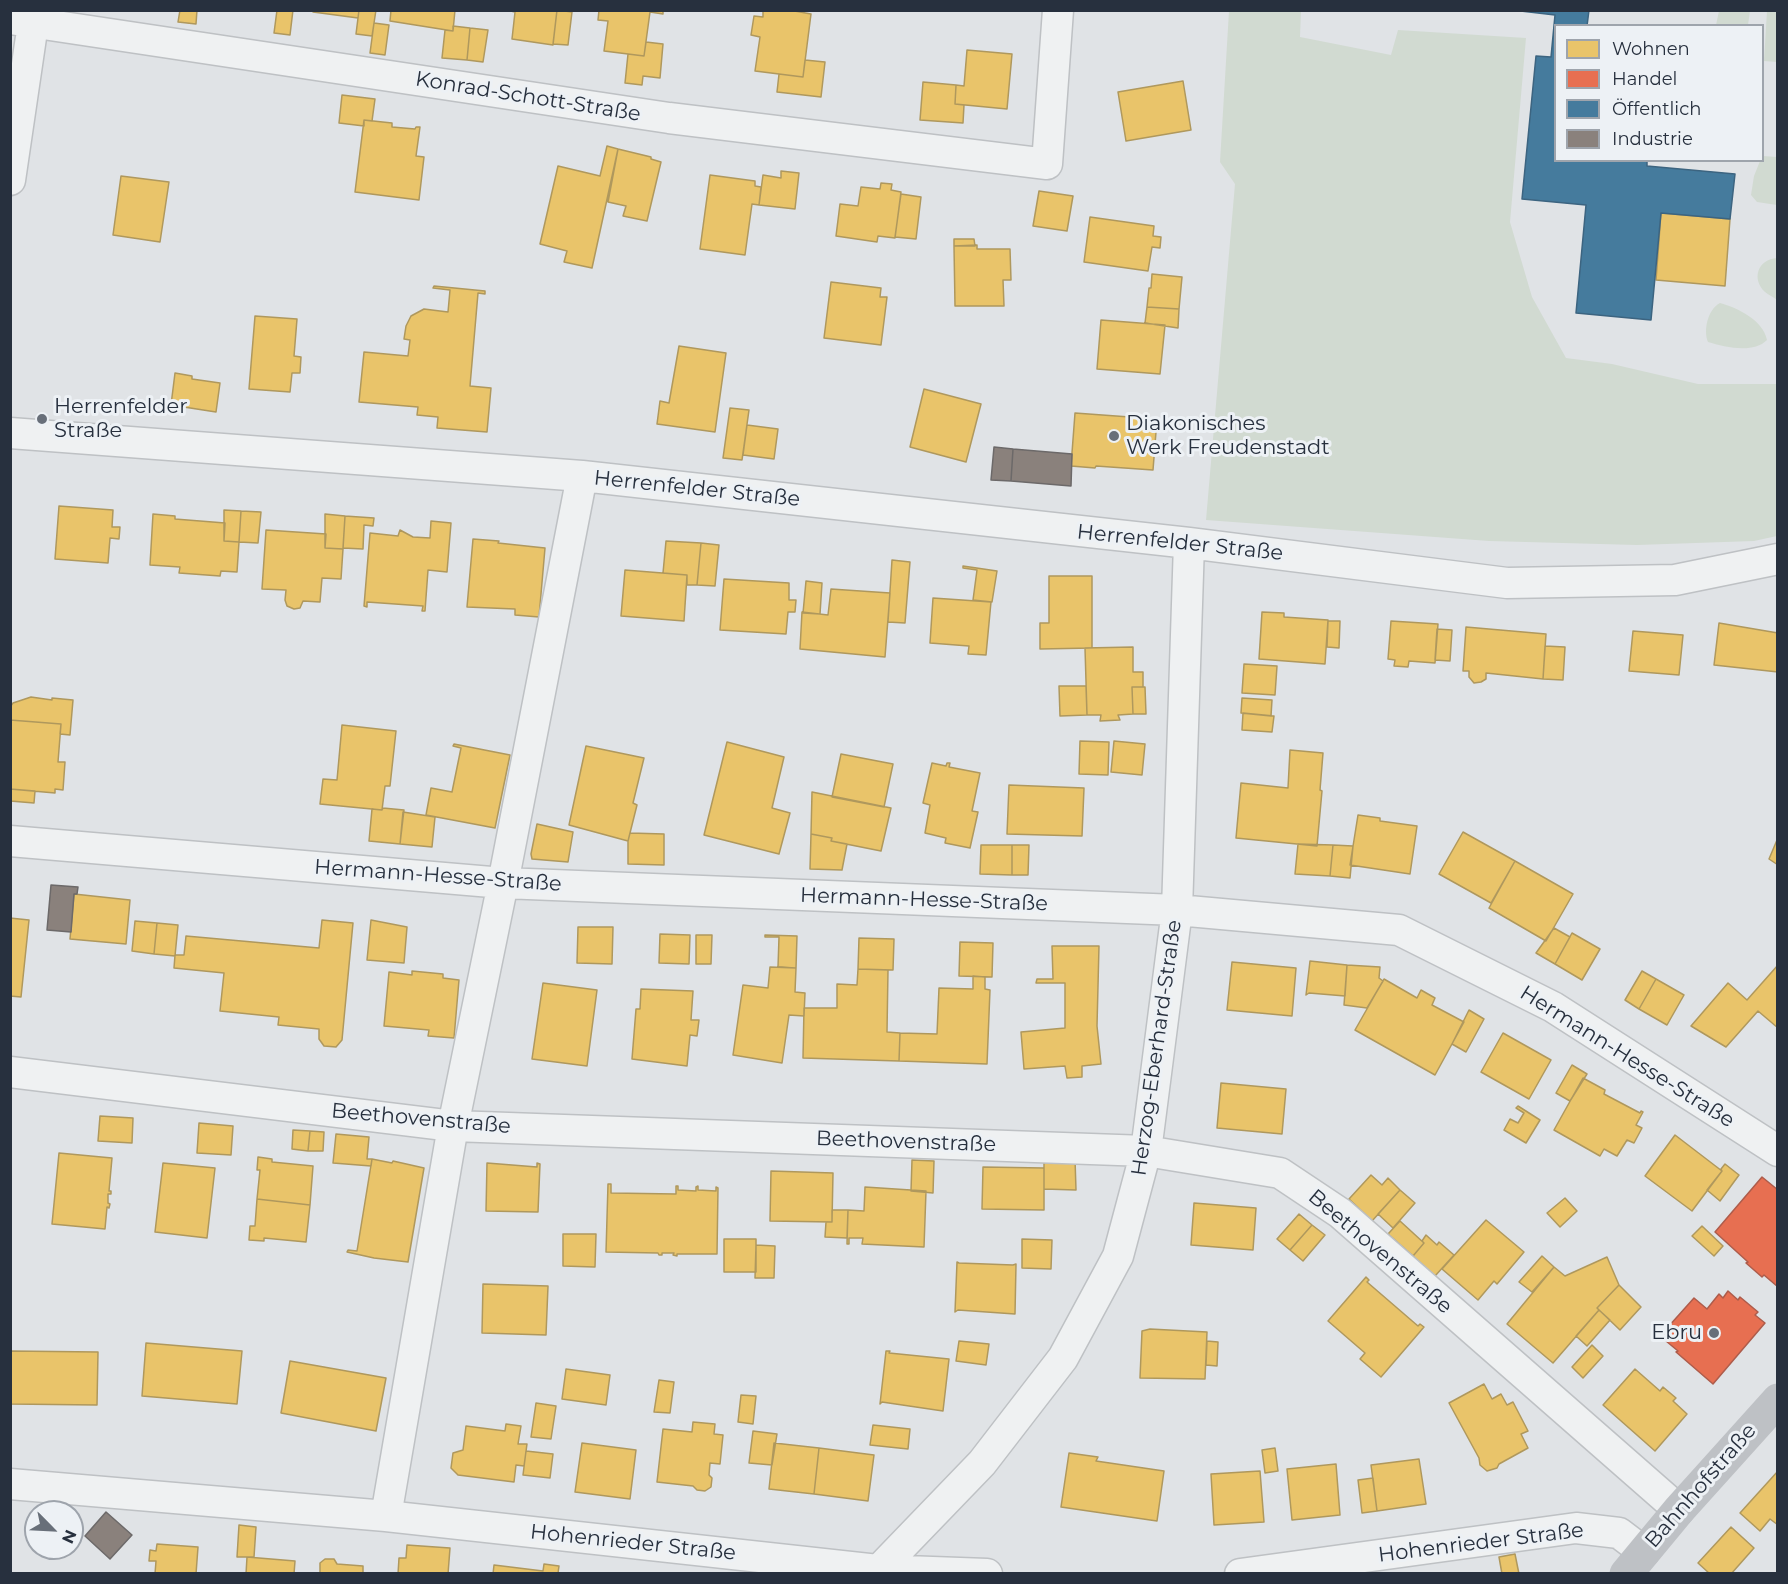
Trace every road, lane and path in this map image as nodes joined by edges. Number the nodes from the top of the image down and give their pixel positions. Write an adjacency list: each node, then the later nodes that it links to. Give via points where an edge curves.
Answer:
1 (1058, 10): 2 (street, Konrad-Schott-Straße, via 1047,164 669,118)
2 (26, 17): 3 (street)
3 (10, 180)
4 (10, 433): 5 (street, Herrenfelder Straße)
5 (582, 476): 6 (street, Herrenfelder Straße); 9 (street, Herrenfelder Straße)
6 (1189, 543): 7 (street, Herrenfelder Straße, via 1507,583 1675,580); 10 (street, Herzog-Eberhard-Straße)
7 (1778, 559)
8 (10, 841): 9 (street, Hermann-Hesse-Straße)
9 (503, 884): 10 (street, Hermann-Hesse-Straße); 12 (street, Herrenfelder Straße)
10 (1178, 910): 13 (street, Herzog-Eberhard-Straße); 14 (street, Hermann-Hesse-Straße, via 1399,930 1553,1007)
11 (10, 1072): 12 (street, Beethovenstraße)
12 (453, 1126): 13 (street, Beethovenstraße); 18 (street)
13 (1146, 1151): 17 (street, Beethovenstraße, via 1280,1173 1288,1178 1340,1213); 20 (street, Herzog-Eberhard-Straße, via 1118,1256 1063,1358 982,1463)
14 (1778, 1151)
15 (1778, 1400): 17 (street, Bahnhofstraße)
16 (10, 1484): 18 (street, Hohenrieder Straße)
17 (1680, 1510): 19 (street, Bahnhofstraße)
18 (386, 1516): 20 (street, Hohenrieder Straße)
19 (1635, 1563): 22 (street, Hohenrieder Straße, via 1619,1533 1576,1527)
20 (876, 1572): 21 (street, Hohenrieder Straße)
21 (987, 1574)
22 (1240, 1574)

